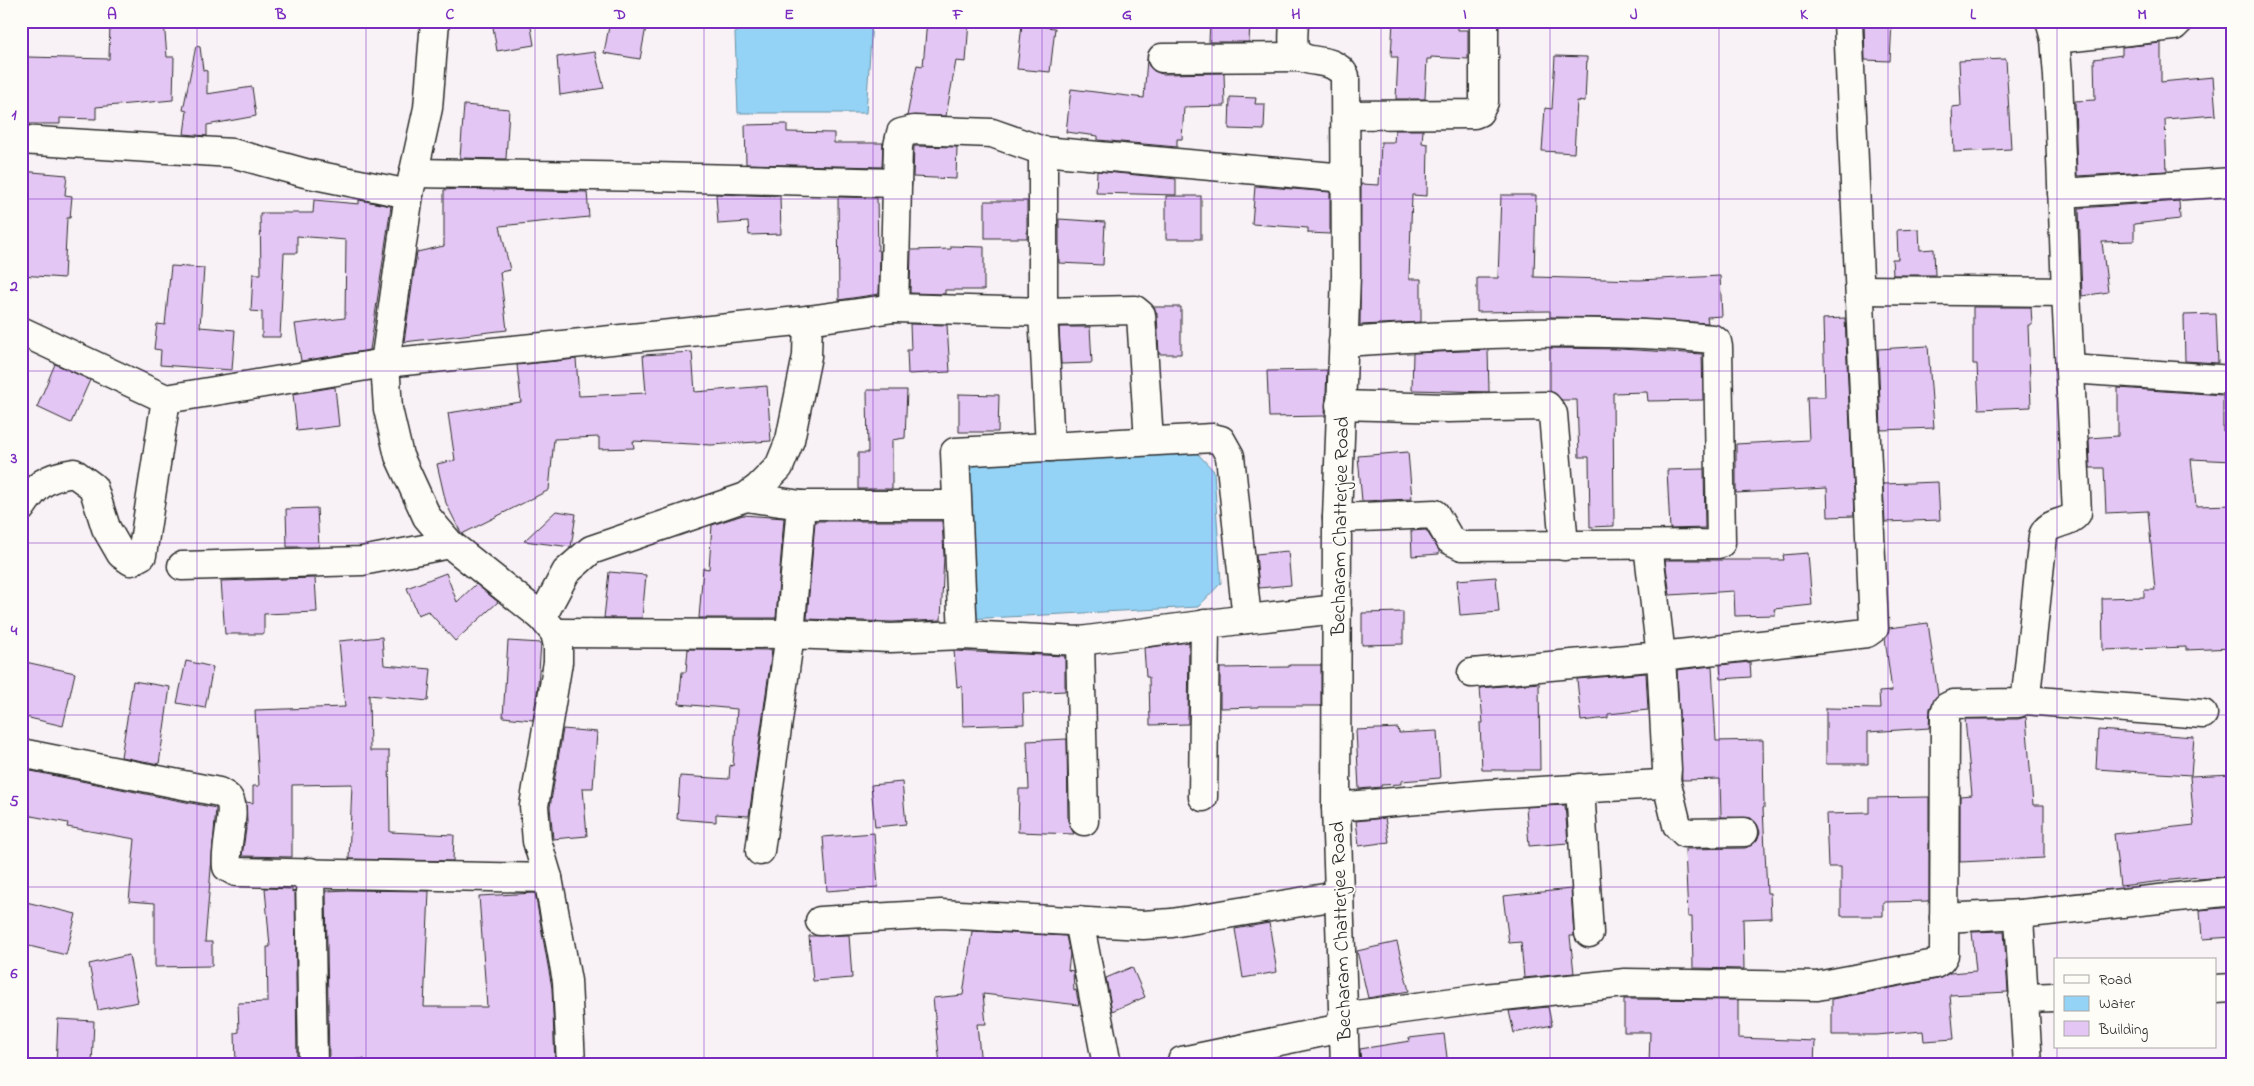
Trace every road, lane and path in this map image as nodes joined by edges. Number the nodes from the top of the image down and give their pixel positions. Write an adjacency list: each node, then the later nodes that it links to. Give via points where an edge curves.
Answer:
1 (435, 21): 14 (street, via 428,108)
2 (1294, 21): 7 (street, via 1294,45)
3 (1484, 21): 9 (street, via 1484,102 1479,112)
4 (1848, 21): 17 (street)
5 (2179, 21): 6 (street, via 2174,26)
6 (2052, 30): 16 (street, via 2058,76)
7 (1302, 57): 8 (street); 9 (street, Becharam Chatterjee Road, via 1341,69 1345,76)
8 (1162, 58)
9 (1346, 115): 12 (street, Becharam Chatterjee Road)
10 (21, 140): 14 (street, via 232,152 305,173)
11 (1043, 151): 12 (street); 15 (street, via 992,133 914,130 901,133); 20 (street)
12 (1345, 178): 23 (street, Becharam Chatterjee Road)
13 (2233, 182): 16 (street)
14 (412, 183): 15 (street); 24 (street)
15 (897, 183): 19 (street)
16 (2062, 192): 18 (street)
17 (1861, 290): 18 (street); 47 (street, via 1874,628 1867,633)
18 (2066, 292): 25 (street)
19 (894, 308): 20 (street); 21 (street)
20 (1044, 312): 29 (street, via 1138,312); 30 (street)
21 (808, 320): 24 (street); 31 (street, via 807,356 790,440 780,468)
22 (21, 331): 27 (street)
23 (1343, 342): 28 (street, Becharam Chatterjee Road); 37 (street, via 1602,333 1713,339 1718,347 1721,543)
24 (385, 363): 27 (street); 36 (street, via 388,409 399,456 427,516)
25 (2070, 369): 26 (street); 49 (street, via 2077,513 2049,526 2043,536)
26 (2233, 380)
27 (166, 399): 34 (street, via 142,555 131,561 121,554 106,528 94,487 74,473 54,476 41,483)
28 (1340, 405): 35 (street, Becharam Chatterjee Road); 38 (street, via 1547,406 1553,414)
29 (1149, 441): 30 (street); 41 (street, via 1213,438 1226,446 1230,456)
30 (1050, 446): 33 (street, via 955,452)
31 (746, 498): 32 (street); 43 (street, via 591,550 566,572)
32 (801, 504): 33 (street); 44 (street)
33 (957, 505): 45 (street)
34 (21, 508)
35 (1336, 518): 38 (street, via 1430,513 1438,516 1450,540 1462,546); 40 (street, Becharam Chatterjee Road)
36 (450, 544): 39 (street, via 362,561); 43 (street)
37 (1648, 545): 38 (street); 47 (street)
38 (1564, 546)
39 (182, 566)
40 (1337, 609): 41 (street); 55 (street, Becharam Chatterjee Road)
41 (1248, 619): 42 (street)
42 (1204, 624): 46 (street); 54 (street)
43 (548, 625): 44 (street); 60 (street, via 558,646 558,662 534,806 537,841)
44 (790, 634): 45 (street, via 892,638); 58 (street)
45 (963, 635): 46 (street)
46 (1080, 642): 56 (street)
47 (1661, 656): 48 (street); 52 (street)
48 (1472, 674)
49 (2024, 700): 50 (street); 64 (street, via 2018,703 1953,704 1945,713)
50 (2203, 714)
51 (21, 753): 59 (street, via 219,792 228,799 232,812 225,855 227,867 236,872)
52 (1666, 780): 53 (street, via 1660,784); 57 (street, via 1678,825 1685,833)
53 (1580, 788): 55 (street); 67 (street)
54 (1202, 797)
55 (1336, 808): 62 (street, Becharam Chatterjee Road)
56 (1084, 821)
57 (1744, 832)
58 (760, 851)
59 (310, 872): 60 (street); 74 (street)
60 (548, 878): 75 (street, via 567,981)
61 (2233, 890): 63 (street)
62 (1337, 896): 66 (street, via 1172,924); 72 (street, Becharam Chatterjee Road)
63 (2021, 914): 64 (street); 71 (street)
64 (1944, 918): 72 (street, via 1944,955 1935,964 1817,986 1626,983 1484,998)
65 (820, 921): 66 (street, via 941,914)
66 (1079, 921): 76 (street)
67 (1589, 933)
68 (2233, 988): 69 (street)
69 (2216, 989)
70 (2054, 997): 71 (street)
71 (2023, 998): 78 (street)
72 (1342, 1023): 73 (street); 77 (street, Becharam Chatterjee Road)
73 (1182, 1061)
74 (313, 1065)
75 (571, 1065)
76 (1107, 1065)
77 (1345, 1065)
78 (2028, 1065)

